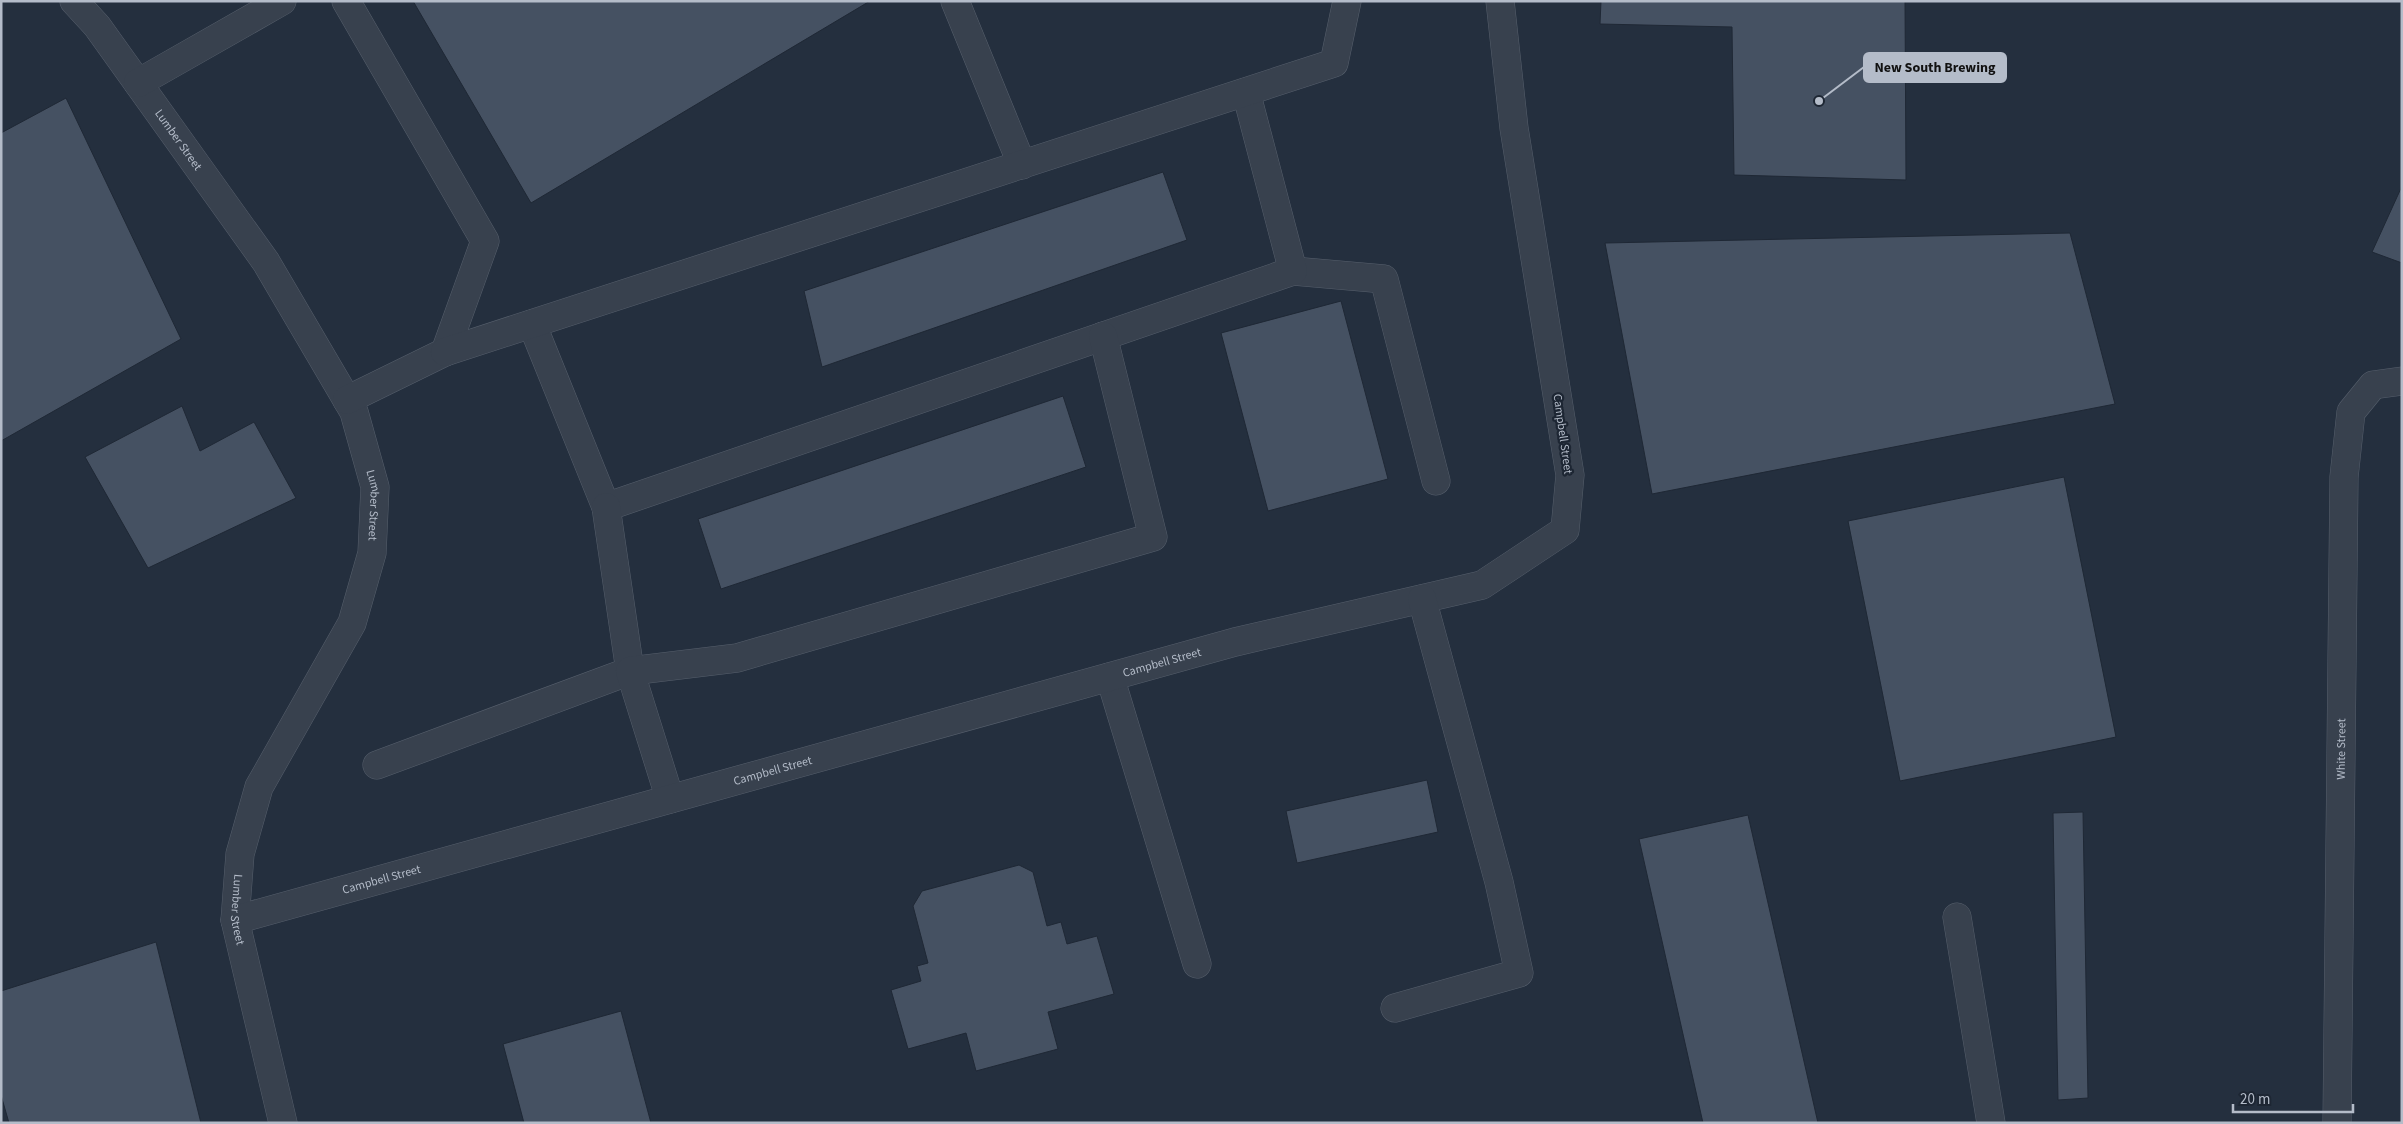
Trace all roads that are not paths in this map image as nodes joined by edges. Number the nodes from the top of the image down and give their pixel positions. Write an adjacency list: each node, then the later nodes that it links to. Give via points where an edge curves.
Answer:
1 (74, 1): 7 (street, Lumber Street, via 97,26)
2 (282, 1): 7 (street)
3 (346, 1): 13 (street, via 485,241)
4 (955, 1): 9 (street)
5 (1347, 1): 8 (street, via 1334,63)
6 (1500, 1): 18 (street, Campbell Street, via 1514,128 1570,475 1565,530 1482,585)
7 (138, 83): 15 (street, Lumber Street, via 266,262)
8 (1246, 92): 9 (street); 10 (street)
9 (1022, 165): 11 (street)
10 (1293, 272): 12 (street); 16 (street, via 1384,279)
11 (532, 324): 13 (street); 17 (street)
12 (1103, 336): 17 (street); 19 (street, via 1153,537 737,658)
13 (445, 352): 15 (street)
14 (2402, 381): 29 (street, White Street, via 2373,385 2351,412 2344,477)
15 (347, 400): 24 (street, Lumber Street, via 354,412 375,487 372,553 352,623 259,787 240,854)
16 (1436, 481)
17 (606, 507): 19 (street)
18 (1422, 599): 20 (street, Campbell Street, via 1235,642); 26 (street, via 1500,882 1519,973)
19 (630, 671): 21 (street); 22 (street)
20 (1110, 677): 22 (street, Campbell Street); 25 (street)
21 (377, 765)
22 (670, 799): 24 (street, Campbell Street)
23 (1957, 918): 28 (street)
24 (235, 920): 27 (street, Lumber Street)
25 (1197, 964)
26 (1395, 1008)
27 (283, 1123)
28 (1990, 1123)
29 (2338, 1123)

